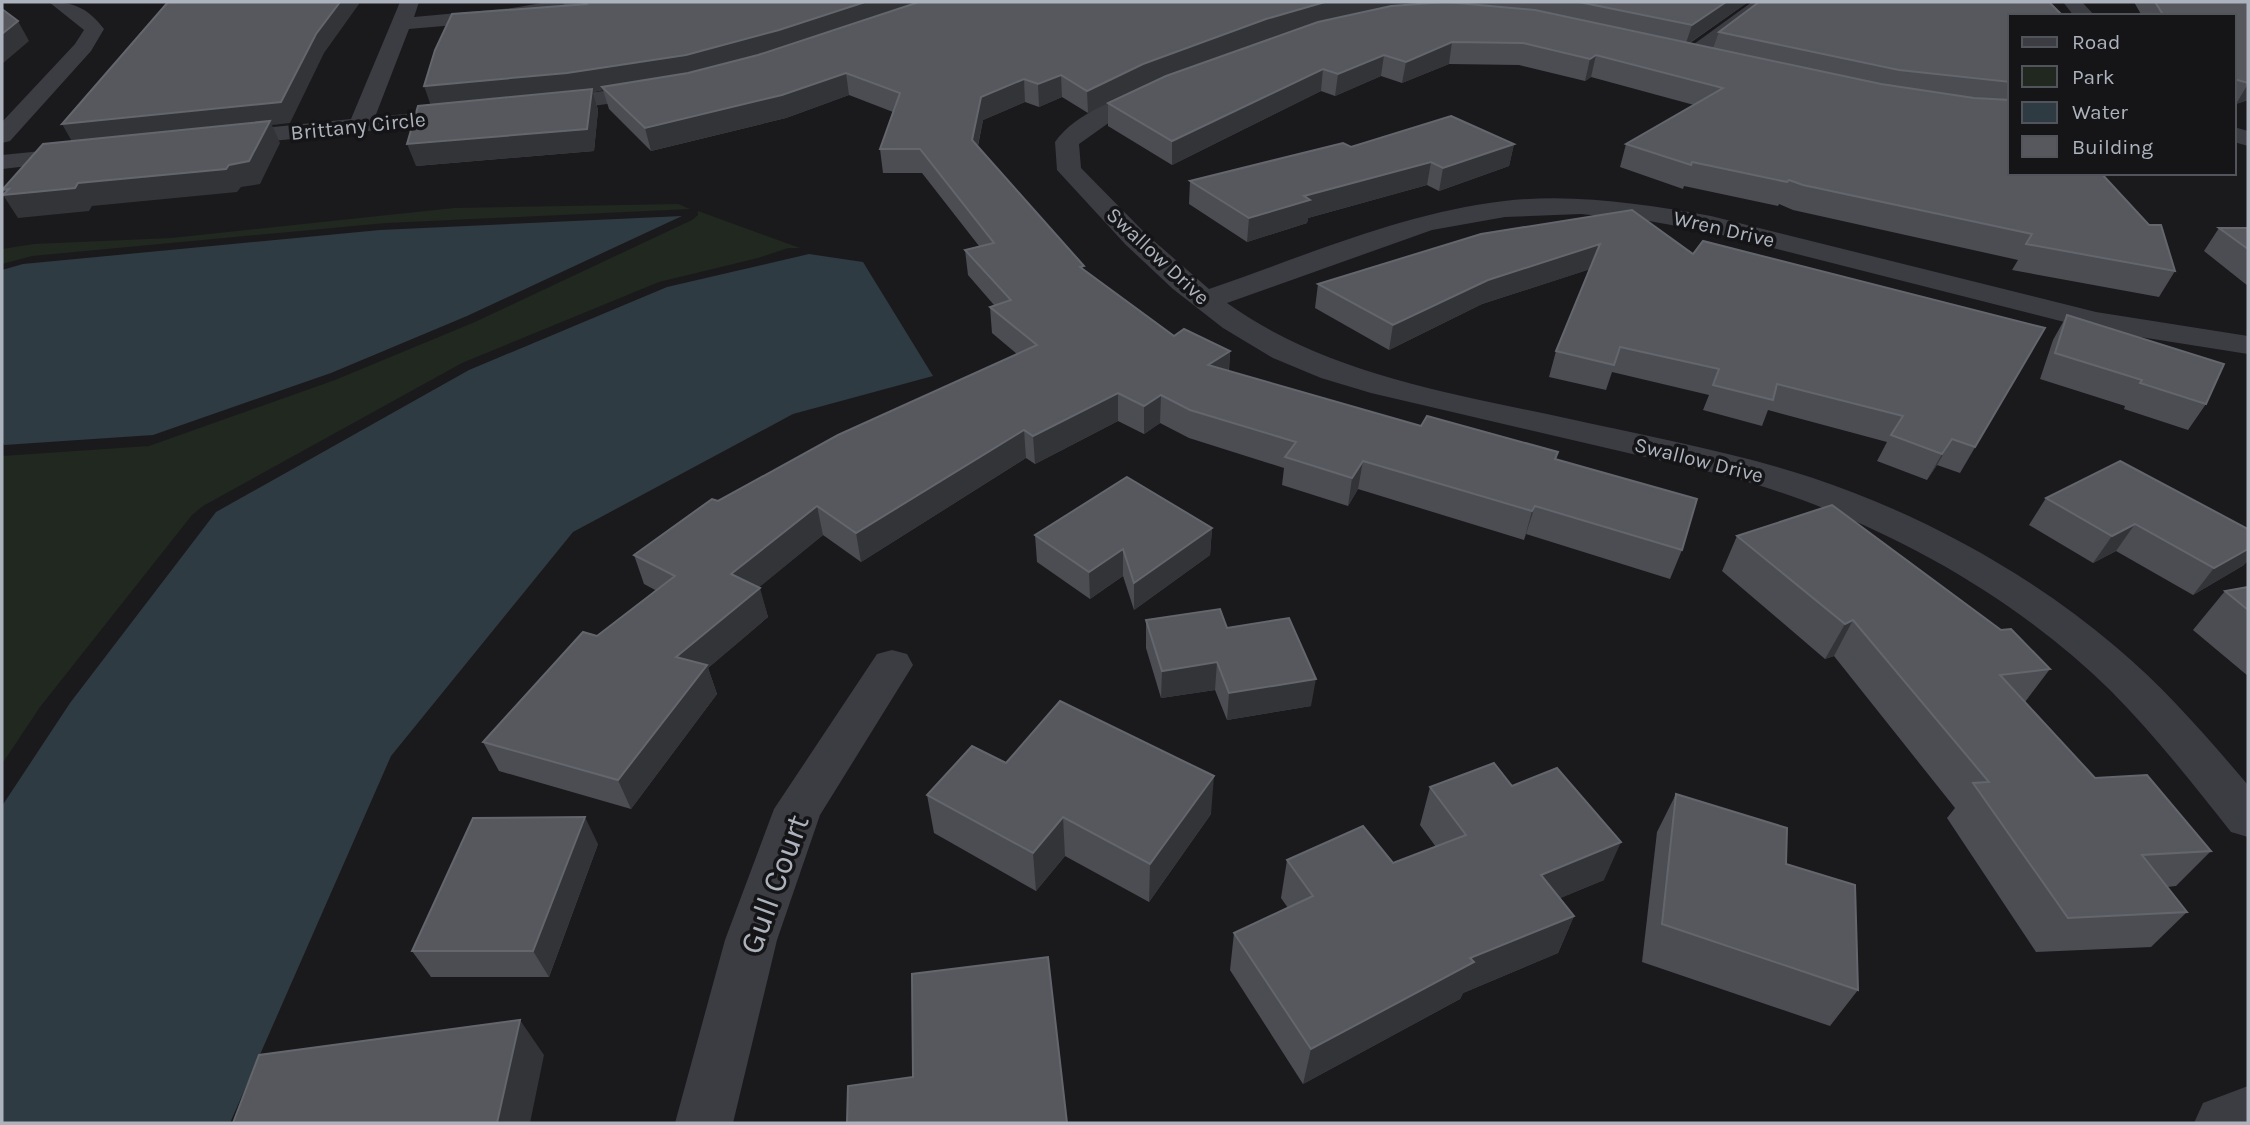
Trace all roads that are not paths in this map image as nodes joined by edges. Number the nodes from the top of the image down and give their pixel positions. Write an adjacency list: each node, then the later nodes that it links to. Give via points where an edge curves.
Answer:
1 (58, 2): 12 (street, via 94,29 84,47)
2 (410, 2): 5 (street)
3 (579, 2): 5 (street, via 512,14)
4 (1760, 5): 6 (street, via 1677,53)
5 (401, 24): 11 (street)
6 (1730, 65)
7 (1180, 83): 16 (street, Swallow Drive, via 1082,127 1067,142 1069,170 1155,260)
8 (680, 87): 9 (street)
9 (526, 108)
10 (484, 113): 11 (street, Brittany Circle)
11 (360, 126): 13 (street, Brittany Circle)
12 (2, 136)
13 (209, 141)
14 (98, 152): 15 (street)
15 (2, 162)
16 (1204, 301): 17 (street, Wren Drive, via 1426,223 1505,209 1581,206 1711,224 2096,321); 19 (street, Swallow Drive, via 1262,340 1317,366 1398,391 1733,466 1820,493 1903,529 1991,579 2077,638 2150,704)
17 (2248, 345)
18 (892, 665): 21 (street, Gull Court, via 798,809 751,940)
19 (2248, 818)
20 (2248, 1115): 22 (street)
21 (704, 1123)
22 (2223, 1123)

